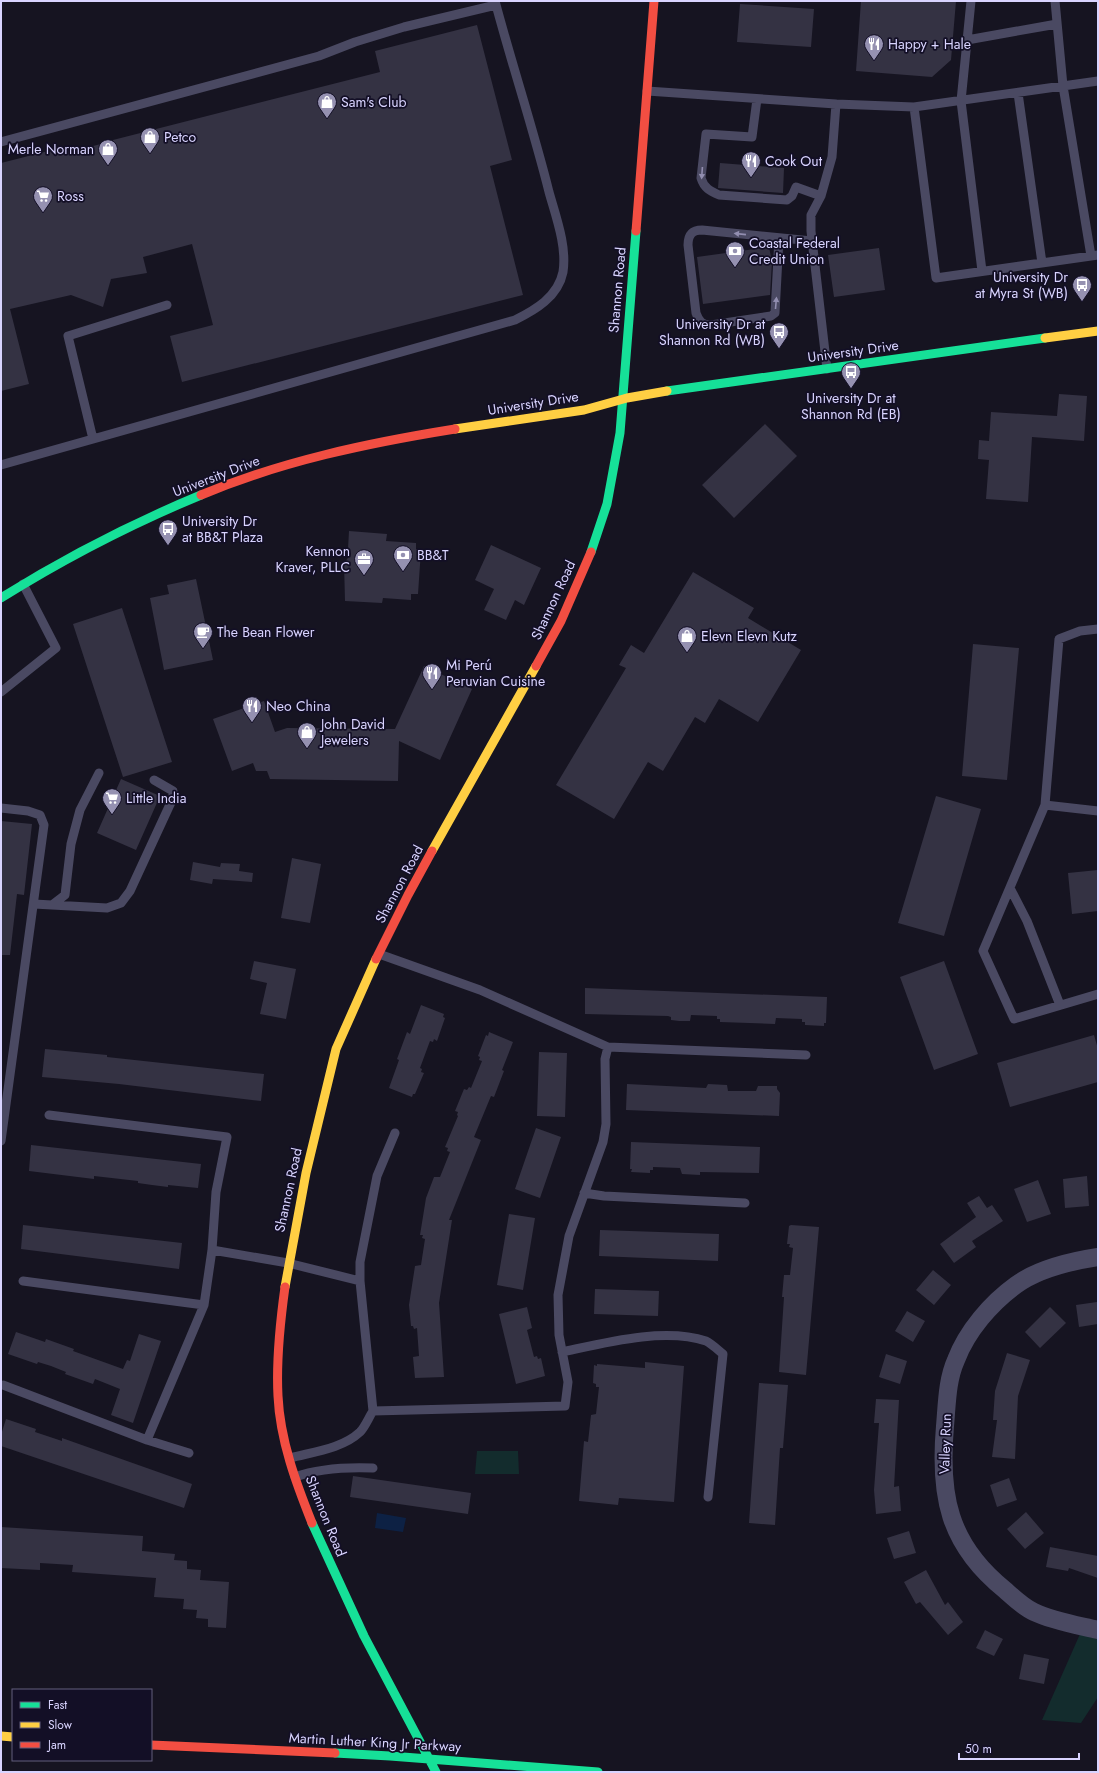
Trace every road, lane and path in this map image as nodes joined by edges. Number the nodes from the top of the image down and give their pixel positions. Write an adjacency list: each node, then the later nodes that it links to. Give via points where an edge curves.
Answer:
1 (654, 1): 9 (street, Shannon Road)
2 (971, 1): 6 (lane)
3 (1055, 1): 5 (lane)
4 (495, 3): 15 (lane, via 404,27 319,56); 26 (lane, via 543,169 563,249 563,273 558,286 548,298 535,310 515,320)
5 (1057, 24): 6 (lane); 8 (lane)
6 (967, 40): 12 (lane)
7 (1098, 81): 8 (lane)
8 (1063, 86): 10 (lane); 19 (lane)
9 (646, 91): 11 (lane); 25 (street, Shannon Road)
10 (1018, 93): 12 (lane); 20 (lane)
11 (757, 99): 13 (lane); 16 (lane, one-way to 16, via 752,136 706,134 701,178 703,185 719,195 787,200 796,187)
12 (961, 101): 14 (lane); 21 (lane)
13 (836, 104): 14 (lane); 16 (lane, via 832,158)
14 (914, 107): 21 (lane, via 936,278)
15 (1, 142)
16 (821, 196): 18 (lane, via 811,215)
17 (779, 238): 17 (lane, one-way to 17, via 702,230 696,230 688,237 696,313 699,320 705,325 711,325 771,316 775,313); 18 (lane)
18 (812, 242): 24 (lane)
19 (1094, 256): 20 (lane)
20 (1042, 263): 21 (lane)
21 (982, 271)
22 (167, 305): 26 (lane, via 68,336)
23 (1098, 331): 24 (street, University Drive)
24 (827, 369): 25 (street, University Drive)
25 (623, 398): 28 (street, University Drive, via 580,411 414,436 288,465 222,487 134,525 58,563); 40 (street, Shannon Road, via 610,491 582,576 553,635 451,816)
26 (93, 439): 27 (lane)
27 (1, 465)
28 (23, 584): 29 (street, University Drive); 31 (lane, via 56,648)
29 (1, 598)
30 (1098, 629): 34 (lane, via 1080,631 1059,639)
31 (1, 692)
32 (99, 773): 39 (lane, via 80,810 65,895)
33 (154, 780): 39 (lane, via 172,791 173,798 130,891 121,903 107,908)
34 (1045, 805): 36 (lane); 37 (lane)
35 (1, 808): 38 (lane, via 40,815 44,825)
36 (1098, 811)
37 (1010, 888): 42 (lane, via 1027,921); 42 (lane, via 983,951 1014,1019)
38 (34, 904): 39 (lane); 47 (lane)
39 (52, 905)
40 (378, 954): 43 (lane, via 480,990); 52 (street, Shannon Road, via 336,1049 306,1173)
41 (1098, 994): 42 (lane)
42 (1060, 1005)
43 (608, 1047): 44 (lane); 48 (lane, via 605,1059 606,1124 603,1142)
44 (806, 1055)
45 (49, 1115): 50 (lane, via 227,1137 216,1192)
46 (395, 1133): 54 (lane, via 377,1176 360,1262)
47 (1, 1141)
48 (584, 1193): 49 (lane); 56 (lane, via 569,1236 558,1295)
49 (745, 1203)
50 (212, 1250): 52 (lane); 55 (lane)
51 (1098, 1257): 65 (street, Valley Run, via 1061,1264 1016,1284 977,1323 952,1371 942,1467 945,1494 953,1522 965,1547 985,1573 1034,1612)
52 (288, 1263): 54 (lane); 61 (street, Shannon Road, via 278,1336 278,1397)
53 (24, 1280): 55 (lane)
54 (360, 1281): 58 (lane)
55 (204, 1305): 59 (lane)
56 (562, 1352): 58 (lane, via 568,1382 565,1406); 64 (lane, via 620,1340 671,1336 706,1342 723,1354)
57 (3, 1385): 59 (lane)
58 (373, 1410): 61 (lane, via 360,1432 344,1442)
59 (147, 1440): 60 (lane)
60 (189, 1453)
61 (289, 1458): 63 (street, Shannon Road)
62 (373, 1468): 63 (lane, via 352,1467 311,1471)
63 (295, 1477): 69 (street, Shannon Road, via 314,1528 364,1636)
64 (708, 1497)
65 (1098, 1630)
66 (1, 1736): 67 (street)
67 (12, 1737)
68 (152, 1745): 69 (street, Martin Luther King Jr Parkway)
69 (428, 1758): 70 (street, Shannon Road); 71 (street, Martin Luther King Jr Parkway)
70 (436, 1772)
71 (598, 1772)

